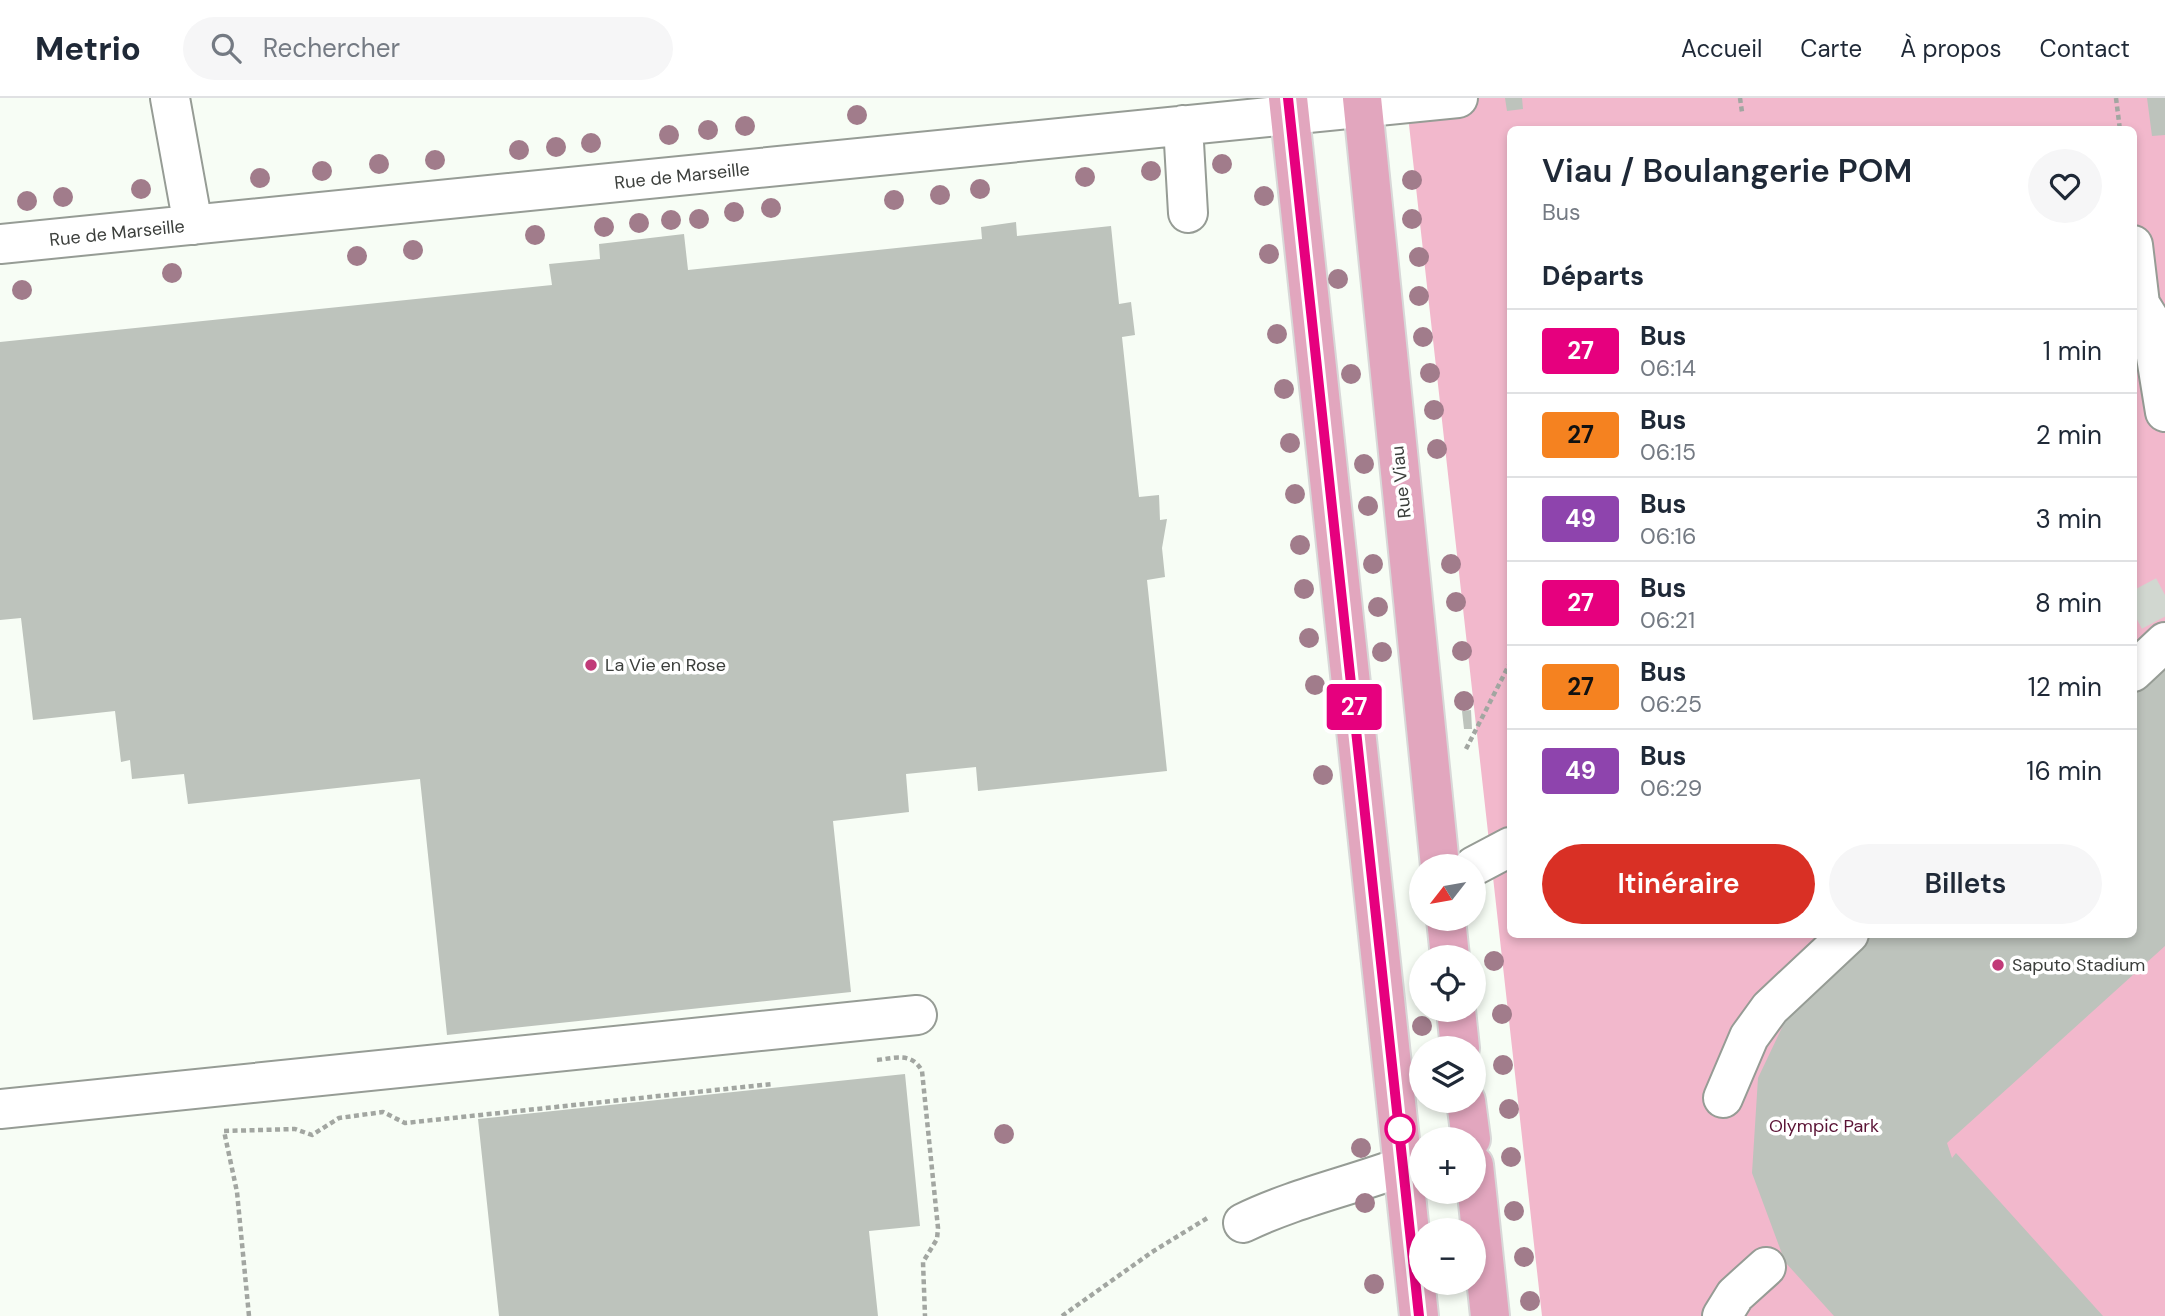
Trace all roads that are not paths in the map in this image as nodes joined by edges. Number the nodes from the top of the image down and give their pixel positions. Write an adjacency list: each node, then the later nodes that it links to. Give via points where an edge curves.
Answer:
1 (170, 98): 7 (street)
2 (1458, 98): 3 (street, Rue de Marseille)
3 (1362, 102): 4 (street, Rue de Marseille); 15 (main road, Rue Viau)
4 (1288, 106): 5 (street, Rue de Marseille); 21 (main road)
5 (1183, 125): 6 (street); 7 (street, Rue de Marseille)
6 (1188, 213)
7 (192, 225): 8 (street, Rue de Marseille)
8 (0, 244)
9 (2137, 263): 10 (street)
10 (2146, 304): 11 (street)
11 (2165, 412)
12 (2165, 642): 13 (street)
13 (2137, 668)
14 (1507, 850): 16 (street)
15 (1439, 854)
16 (1486, 860)
17 (1845, 938): 19 (street, via 1770,1008 1749,1037)
18 (917, 1015): 20 (street)
19 (1723, 1098)
20 (0, 1109)
21 (1404, 1166): 23 (street); 25 (main road)
22 (1478, 1204): 26 (main road)
23 (1243, 1223)
24 (1766, 1267): 27 (street, via 1735,1295)
25 (1419, 1316)
26 (1490, 1316)
27 (1722, 1316)

